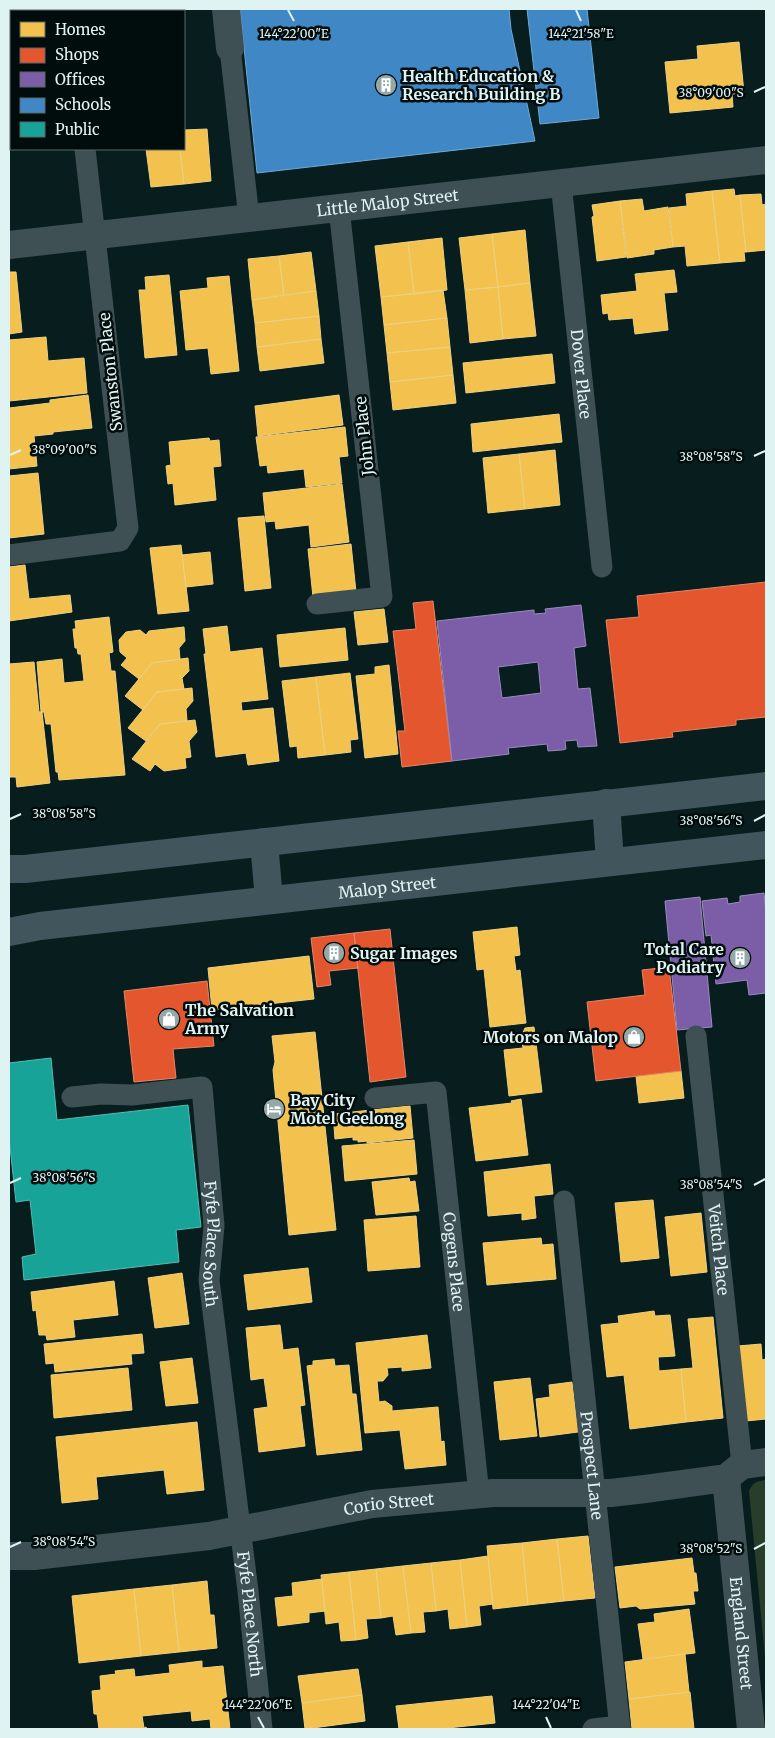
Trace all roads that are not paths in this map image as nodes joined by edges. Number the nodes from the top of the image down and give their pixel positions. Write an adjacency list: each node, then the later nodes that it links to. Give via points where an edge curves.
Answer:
1 (226, 9): 2 (street)
2 (230, 48): 7 (lane)
3 (86, 150): 8 (lane, Swanston Place)
4 (766, 160): 5 (street, Little Malop Street)
5 (561, 183): 6 (street, Little Malop Street); 11 (lane, Dover Place)
6 (339, 208): 7 (street, Little Malop Street); 12 (lane, John Place, via 382,598)
7 (249, 218): 8 (street, Little Malop Street)
8 (95, 235): 9 (street, Little Malop Street); 10 (lane, Swanston Place, via 128,528 120,541)
9 (9, 245)
10 (9, 555)
11 (602, 567)
12 (317, 604)
13 (766, 786): 14 (street)
14 (606, 803): 15 (street); 17 (street)
15 (264, 842): 18 (street); 19 (street)
16 (766, 845): 17 (street, Malop Street)
17 (610, 862): 19 (street, Malop Street)
18 (9, 869)
19 (269, 900): 20 (street, Malop Street)
20 (9, 932)
21 (696, 1036): 25 (lane, Veitch Place)
22 (72, 1098): 28 (lane, Fyfe Place South, via 202,1087 214,1226 209,1280)
23 (375, 1098): 27 (lane, Cogens Place, via 436,1092)
24 (564, 1202): 26 (lane, Prospect Lane)
25 (745, 1468): 26 (street, Corio Street, via 645,1490); 33 (street, England Street)
26 (595, 1492): 27 (street, Corio Street); 30 (lane, Prospect Lane)
27 (479, 1494): 28 (street, Corio Street, via 372,1504)
28 (241, 1530): 29 (street, Corio Street); 31 (lane, Fyfe Place North)
29 (9, 1556)
30 (620, 1728): 32 (lane)
31 (262, 1729)
32 (593, 1729)
33 (751, 1729)

